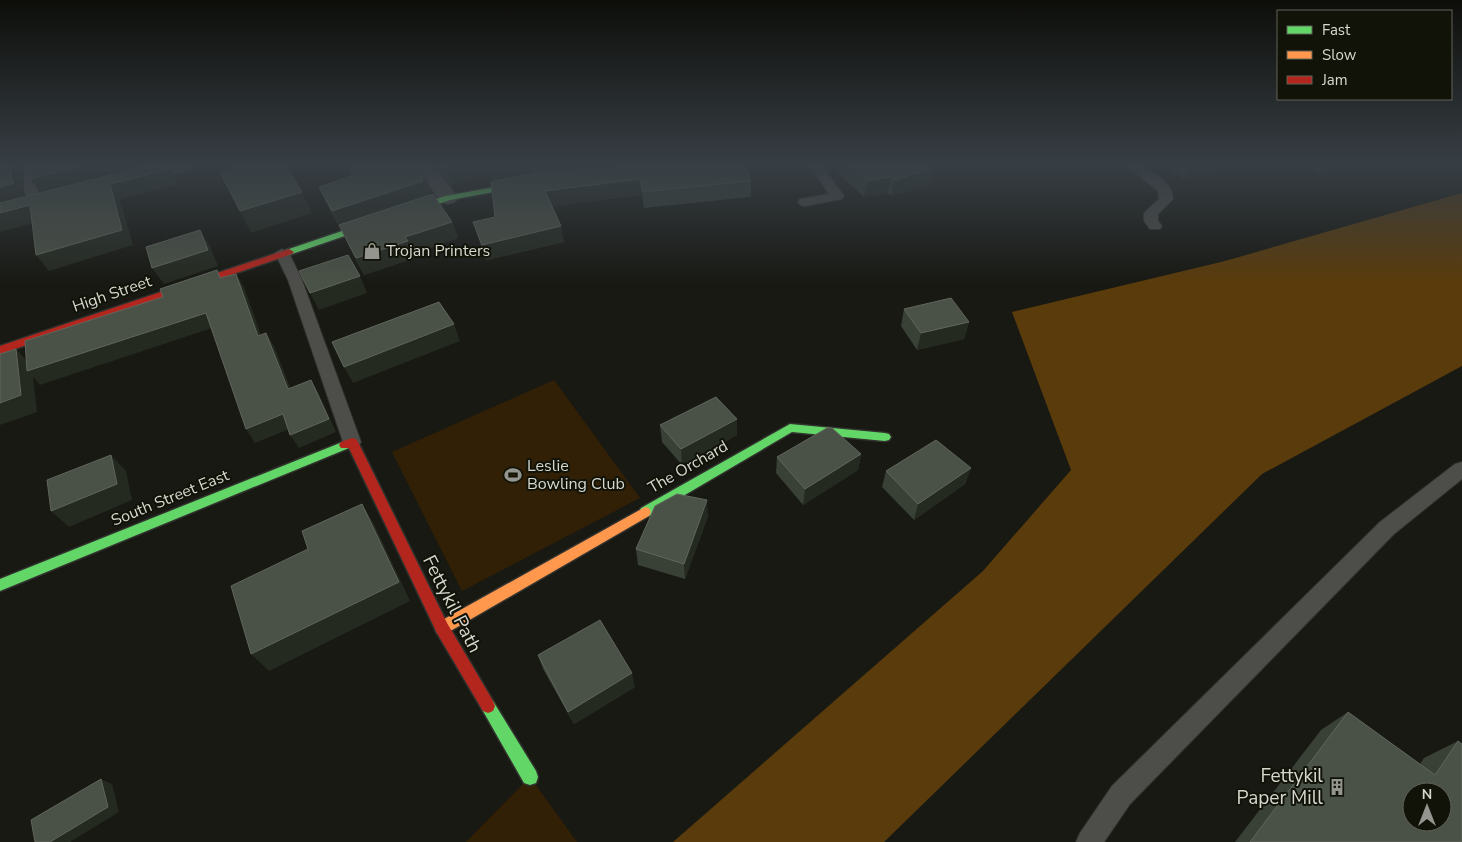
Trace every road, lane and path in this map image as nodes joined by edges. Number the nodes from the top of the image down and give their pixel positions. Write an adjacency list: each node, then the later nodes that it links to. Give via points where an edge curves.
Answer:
1 (426, 205): 4 (street, High Street)
2 (1160, 205): 3 (lane, via 1150,213)
3 (1155, 226)
4 (282, 253): 5 (street, High Street); 7 (lane, via 295,280)
5 (0, 350)
6 (884, 437): 10 (street, The Orchard, via 790,428)
7 (352, 442): 9 (street, South Street East); 10 (street, Fettykil Path)
8 (1462, 469): 12 (lane, via 1387,528 1121,795)
9 (0, 585)
10 (442, 628): 11 (street, Fettykil Path)
11 (530, 777)
12 (1089, 842)

